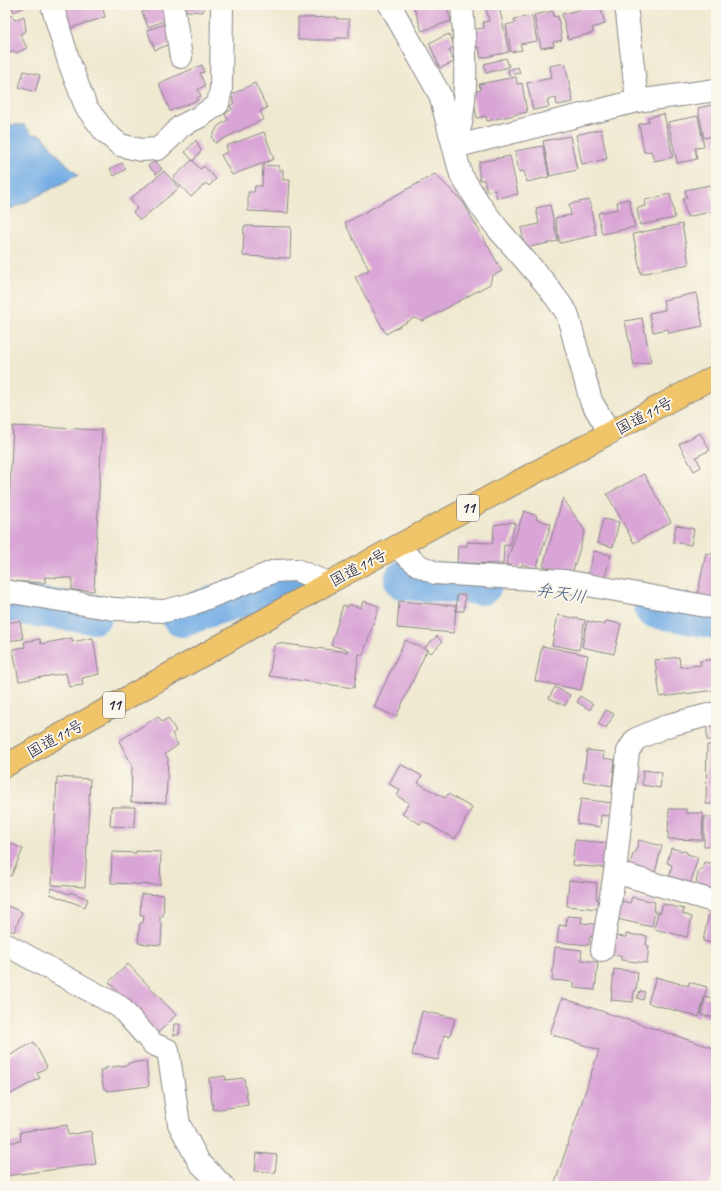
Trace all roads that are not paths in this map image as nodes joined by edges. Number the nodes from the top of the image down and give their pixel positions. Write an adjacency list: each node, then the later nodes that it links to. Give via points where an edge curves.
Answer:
1 (52, 5): 3 (street, via 86,107 105,132 120,145 141,150 158,149 181,126 218,104 221,89)
2 (173, 5): 7 (street)
3 (222, 5)
4 (390, 5): 10 (street, via 440,95)
5 (462, 5): 10 (street, via 466,53 465,88 461,123)
6 (626, 5): 9 (street)
7 (181, 57)
8 (716, 90): 9 (street)
9 (637, 101): 10 (street)
10 (454, 147): 12 (street, via 461,175 482,208 545,283 566,313 590,401)
11 (716, 376): 12 (highway, 国道11号 / 11)
12 (610, 433): 13 (highway, 国道11号 / 11)
13 (396, 547): 14 (highway, 国道11号 / 11); 16 (street, via 418,565 435,573 565,581)
14 (328, 583): 15 (street, via 296,570 275,571 192,604 165,611 114,609); 18 (highway, 国道11号 / 11)
15 (5, 591)
16 (716, 608)
17 (716, 712): 19 (street, via 669,725 636,740 628,751)
18 (5, 766)
19 (615, 872): 20 (street); 22 (street)
20 (716, 902)
21 (5, 944): 23 (street, via 120,1007 153,1044 168,1050 179,1124 199,1162)
22 (602, 950)
23 (222, 1186)

